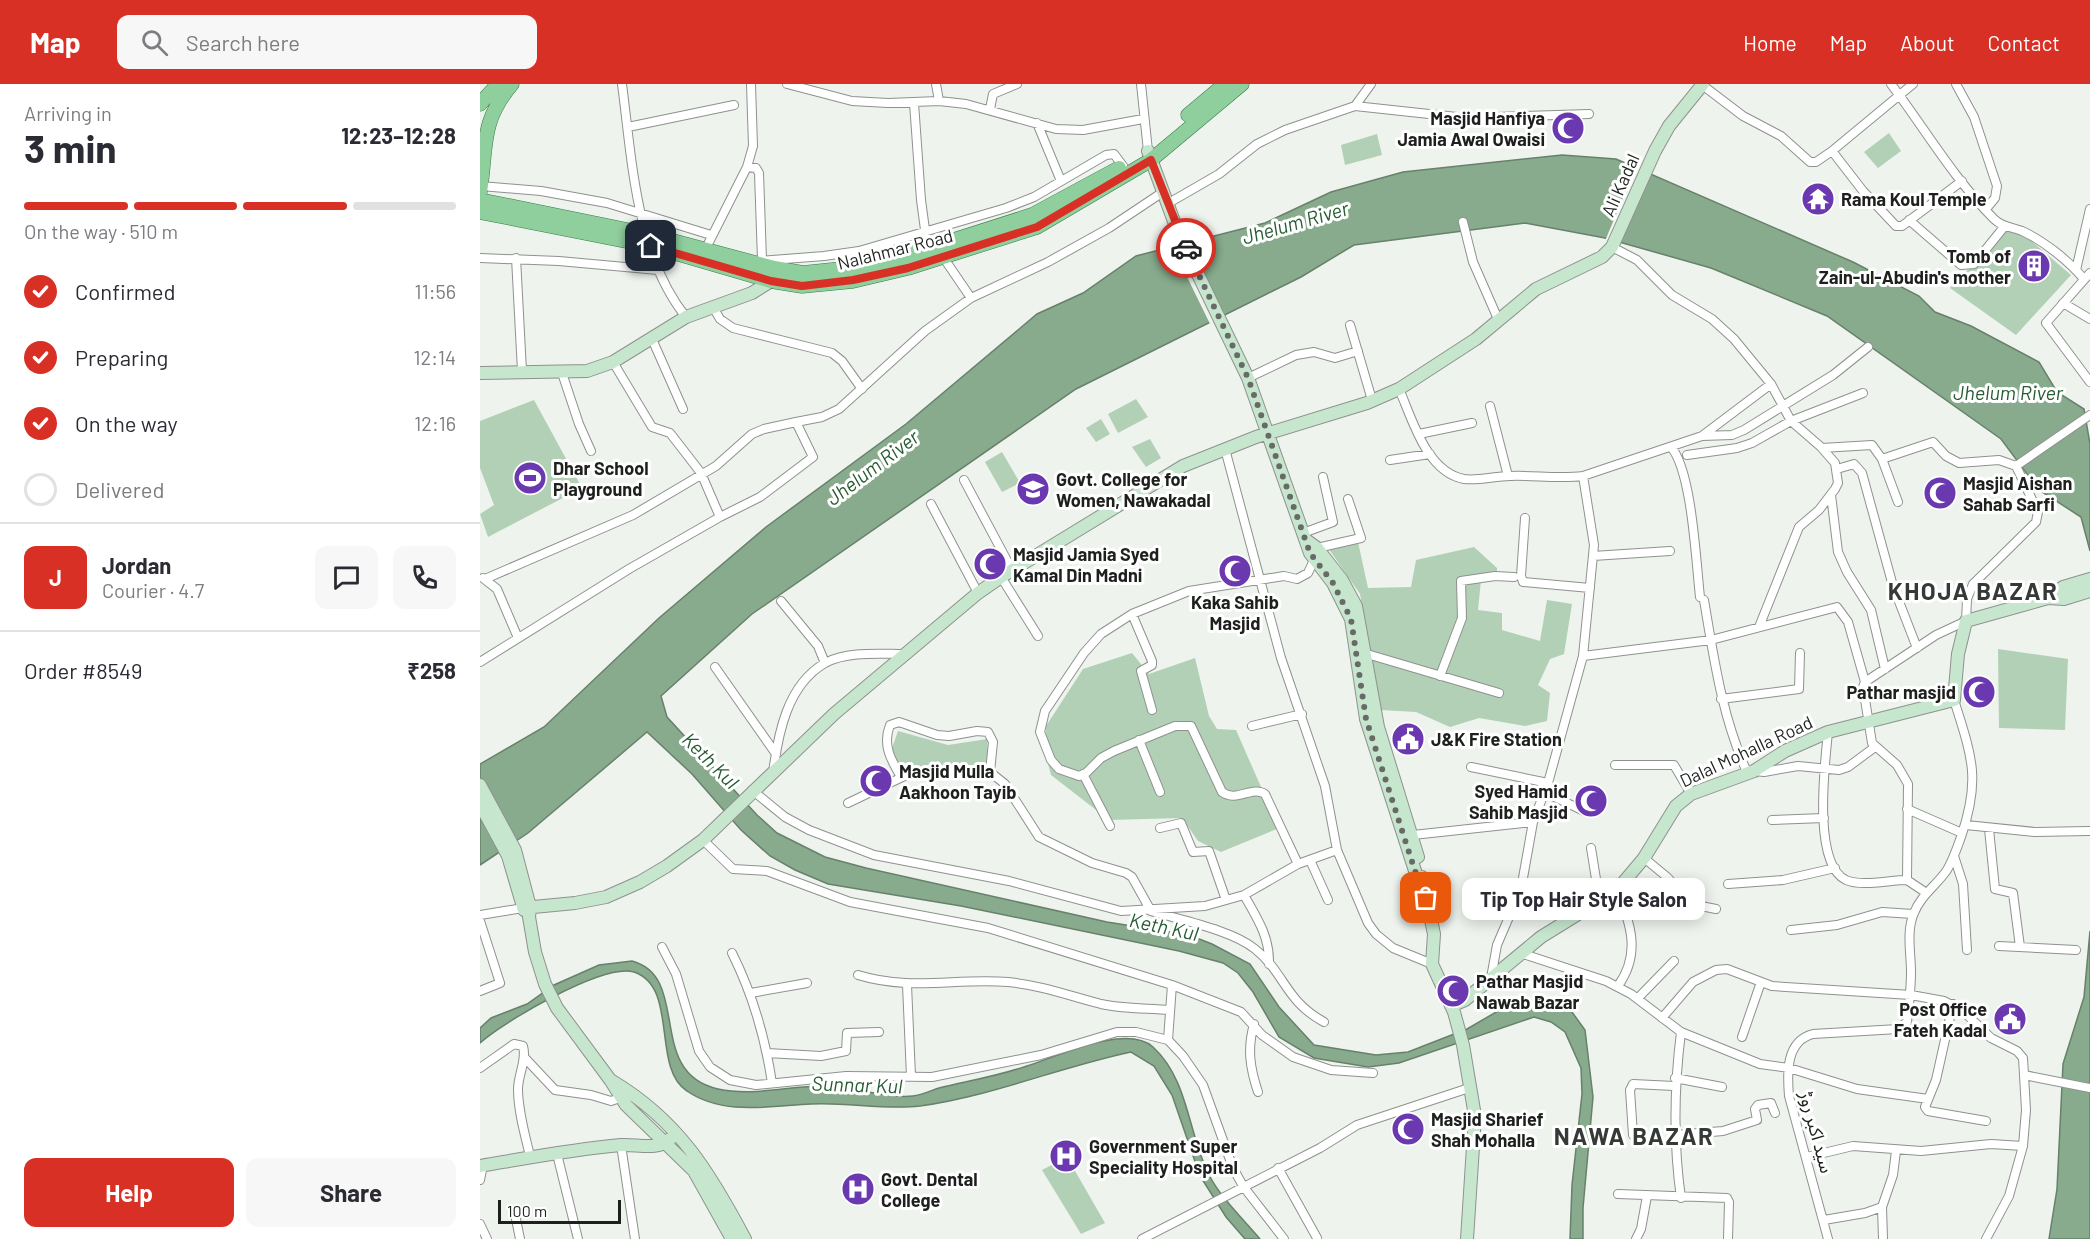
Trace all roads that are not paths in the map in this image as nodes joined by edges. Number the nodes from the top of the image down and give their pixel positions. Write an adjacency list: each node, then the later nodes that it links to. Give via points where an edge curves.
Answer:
1 (498, 84): 19 (main road)
2 (513, 84): 33 (main road, via 495,104 483,127)
3 (622, 84): 26 (street)
4 (751, 84): 30 (street, via 753,146)
5 (790, 84): 18 (street, via 852,101)
6 (936, 84): 17 (street)
7 (1017, 84): 22 (street, via 993,94)
8 (1141, 84): 24 (street)
9 (1225, 84): 28 (main road, Nalahmar Road)
10 (1242, 84): 28 (main road, Nalahmar Road)
11 (1371, 84): 21 (street)
12 (1702, 84): 27 (street, via 1743,116 1781,136 1810,162); 45 (street, Ali Kadal, via 1655,151)
13 (1891, 84): 16 (street)
14 (1913, 84): 16 (street)
15 (1956, 84): 35 (street, via 1974,117 1997,186 1995,198)
16 (1900, 95): 27 (street); 32 (street)
17 (939, 101): 18 (street); 22 (street)
18 (914, 103): 42 (street)
19 (480, 104)
20 (734, 105): 26 (street)
21 (1355, 106): 23 (street, via 1466,118); 34 (street, via 1285,130 1257,144 1219,174)
22 (990, 109): 25 (street)
23 (1589, 114)
24 (1143, 119): 25 (street, via 1083,130 1056,129); 28 (street)
25 (1037, 123): 31 (street)
26 (628, 127): 38 (street)
27 (1832, 151): 39 (street, via 1891,223 1902,226)
28 (1150, 156): 29 (main road, Nalahmar Road); 34 (street); 48 (main road, Nalahmar Road, via 1037,227)
29 (1123, 166): 31 (street, via 1118,156 1110,154); 47 (main road, Nalahmar Road, via 1032,215)
30 (747, 167): 43 (street); 51 (street, via 756,168 759,173)
31 (1061, 181): 42 (street, via 1006,208)
32 (1962, 181): 35 (street); 39 (street)
33 (480, 193): 38 (street, via 562,194); 44 (main road, Nalahmar Road)
34 (1165, 198): 55 (street, via 1048,262); 69 (street)
35 (1986, 209): 41 (street)
36 (2090, 209): 53 (street)
37 (480, 212): 44 (main road, Nalahmar Road)
38 (641, 213): 43 (street); 44 (street)
39 (1909, 220): 41 (street, via 1967,266 1974,264)
40 (1463, 222): 59 (street, via 1473,262)
41 (2004, 226): 53 (street, via 2022,231)
42 (925, 232): 47 (street); 51 (street, via 859,251)
43 (711, 236): 46 (street)
44 (649, 240): 46 (main road, Nalahmar Road); 51 (main road, Nalahmar Road); 52 (street)
45 (1612, 247): 59 (street, via 1602,257 1536,289); 71 (street, via 1628,253 1672,295 1712,319)
46 (705, 250): 51 (main road, Nalahmar Road)
47 (928, 255): 48 (main road, Nalahmar Road); 51 (main road, Nalahmar Road, via 803,273)
48 (943, 257): 55 (street)
49 (480, 258): 50 (street)
50 (516, 258): 52 (street); 66 (street)
51 (764, 268): 57 (street, via 752,293)
52 (658, 270): 58 (street)
53 (2076, 270): 54 (street)
54 (2087, 276): 56 (street)
55 (971, 298): 72 (street, via 925,331)
56 (2063, 303): 60 (street); 70 (street, via 2046,323)
57 (713, 307): 58 (street); 72 (street, via 720,319 733,328 832,353)
58 (686, 317): 62 (street)
59 (1498, 319): 73 (street, via 1476,339)
60 (2090, 320)
61 (1350, 325): 64 (street)
62 (652, 339): 65 (street); 78 (street)
63 (1868, 347): 76 (street, via 1833,375)
64 (1358, 351): 69 (street, via 1335,358 1314,352 1296,355); 75 (street)
65 (613, 362): 68 (street, via 587,371); 96 (street, via 652,428 670,433)
66 (522, 371): 67 (street); 68 (street)
67 (480, 373)
68 (562, 373): 89 (street)
69 (1248, 378): 83 (street)
70 (2090, 382)
71 (1771, 384): 76 (street); 85 (street)
72 (862, 389): 81 (street, via 839,409)
73 (1399, 389): 75 (street); 84 (street)
74 (1863, 393): 80 (street)
75 (1372, 400): 83 (street)
76 (1783, 404): 80 (street); 85 (street, via 1732,435)
77 (1490, 406): 97 (street)
78 (683, 409)
79 (2090, 415): 94 (street)
80 (1791, 421): 87 (street); 91 (street, via 1737,448)
81 (796, 422): 96 (street, via 752,434 716,466); 105 (street, via 812,452 811,460 760,498)
82 (1472, 423): 84 (street)
83 (1269, 432): 88 (street); 107 (street)
84 (1419, 434): 90 (street)
85 (1702, 436): 86 (street)
86 (1671, 447): 98 (street); 126 (street, via 1679,457)
87 (1822, 448): 92 (street, via 1872,445); 95 (street)
88 (1225, 449): 111 (street, via 1183,466); 115 (street)
89 (591, 451)
90 (1430, 454): 93 (street); 97 (street, via 1449,473 1462,479)
91 (1687, 455)
92 (1882, 459): 94 (street, via 1932,442 1959,463 1999,460); 103 (street)
93 (1390, 460)
94 (2018, 465): 122 (street, via 2038,519 1973,584 1967,599)
95 (1837, 469): 101 (street, via 1838,483); 127 (street, via 1854,465 1862,473 1893,586)
96 (701, 473): 105 (street); 113 (street, via 633,515)
97 (1508, 476): 98 (street)
98 (1583, 476): 110 (street, via 1593,524)
99 (1323, 477): 107 (street, via 1333,522)
100 (964, 480): 111 (street)
101 (1831, 495): 123 (street, via 1799,527); 135 (street, via 1838,552 1871,610)
102 (1348, 499): 109 (street, via 1361,538)
103 (1898, 502)
104 (931, 504): 118 (street)
105 (720, 517): 125 (street)
106 (1525, 518): 116 (street, via 1523,582)
107 (1304, 536): 109 (street)
108 (1670, 551): 110 (street)
109 (1316, 554): 115 (street, via 1308,573 1298,579 1284,576); 130 (street, via 1342,580 1356,606); 186 (street, via 1351,619 1366,719)
110 (1593, 556): 116 (street)
111 (1006, 574): 118 (street); 124 (street)
112 (1514, 577): 136 (street, via 1461,581 1462,618)
113 (483, 578): 125 (street, via 497,589)
114 (2090, 579): 119 (street)
115 (1259, 582): 121 (street, via 1189,591); 142 (street)
116 (1590, 588): 131 (street)
117 (2090, 591): 119 (street)
118 (978, 592): 129 (street)
119 (2066, 592): 122 (street)
120 (781, 601): 133 (street, via 818,646)
121 (1132, 614): 141 (street, via 1152,661 1141,671); 155 (street, via 1101,634 1084,653 1041,720 1040,732 1051,760 1069,775)
122 (1966, 621): 127 (street); 140 (street)
123 (1759, 627): 126 (street); 137 (street, via 1837,607 1852,632)
124 (1038, 636)
125 (518, 638): 132 (street)
126 (1711, 640): 131 (street); 139 (street)
127 (1917, 648): 135 (street)
128 (1800, 653): 139 (street, via 1800,689)
129 (903, 654): 133 (street, via 871,653); 154 (street)
130 (1367, 654): 136 (street); 175 (street, via 1378,727)
131 (1583, 656): 157 (street)
132 (480, 662)
133 (825, 663): 148 (street, via 795,692)
134 (715, 667): 148 (street)
135 (1885, 669): 137 (street)
136 (1440, 676): 138 (street)
137 (1865, 682): 143 (street)
138 (1499, 693)
139 (1721, 699): 153 (street, via 1734,744)
140 (1954, 700): 143 (street, Dalal Mohalla Road); 172 (street, via 1968,742 1974,784)
141 (1152, 710)
142 (1302, 714): 144 (street); 178 (street, via 1325,786)
143 (1868, 721): 145 (street, Dalal Mohalla Road); 147 (street)
144 (1252, 726)
145 (1828, 732): 151 (street); 153 (street, Dalal Mohalla Road)
146 (1139, 740): 155 (street, via 1101,758); 159 (street); 183 (street, via 1174,726 1191,726 1222,792 1232,797 1257,791 1265,795)
147 (1875, 747): 151 (street, via 1848,767); 165 (street, via 1904,775 1908,784)
148 (776, 754): 154 (street)
149 (1615, 765): 162 (street, via 1674,765)
150 (1471, 767): 157 (street)
151 (1825, 768): 153 (street, via 1798,766); 167 (street)
152 (990, 772): 156 (street, via 928,770); 156 (street, via 993,742 988,732 937,735 899,722 890,725 886,739); 196 (street, via 1005,784 1039,837 1092,863 1126,873)
153 (1751, 772): 162 (street, Dalal Mohalla Road)
154 (773, 774): 161 (street)
155 (1083, 774): 170 (street)
156 (901, 777): 163 (street)
157 (1548, 783): 160 (street)
158 (480, 784): 179 (street)
159 (1160, 792)
160 (1544, 792): 166 (street); 169 (street)
161 (749, 793): 176 (street); 196 (street, via 809,830 874,855 1009,881 1101,908)
162 (1691, 795): 181 (street, Dalal Mohalla Road, via 1676,806)
163 (848, 803)
164 (480, 804): 179 (street)
165 (1907, 809): 172 (street); 185 (street)
166 (1586, 812)
167 (1824, 818): 168 (street); 184 (street)
168 (1772, 820)
169 (1533, 822): 175 (street); 212 (street, via 1521,889 1497,945)
170 (1110, 826)
171 (1160, 828): 192 (street, via 1181,823 1193,852 1209,851)
172 (1964, 829): 173 (street); 180 (street)
173 (1989, 829): 174 (street); 203 (street, via 1995,889 2013,893)
174 (2089, 831)
175 (1413, 835): 186 (street)
176 (703, 840): 195 (street, via 640,882 606,897); 216 (street, via 733,869 767,871 850,902 988,928)
177 (1591, 848): 191 (street)
178 (1337, 850): 182 (street); 210 (street, via 1376,934 1393,948)
179 (512, 853): 195 (street)
180 (1954, 856): 189 (street, via 1940,879); 204 (street, via 1963,884)
181 (1644, 858): 188 (street, Dalal Mohalla Road); 194 (street, via 1691,904)
182 (1310, 860): 183 (street); 193 (street)
183 (1298, 864): 190 (street)
184 (1835, 868): 185 (street, via 1850,881); 187 (street, via 1783,880)
185 (1906, 880): 189 (street)
186 (1422, 884): 210 (street, via 1434,934)
187 (1728, 884)
188 (1617, 890): 191 (street, Dalal Mohalla Road); 217 (street, via 1630,928 1631,949 1630,966)
189 (1925, 892): 197 (street)
190 (1244, 895): 192 (street); 209 (street, via 1265,934)
191 (1604, 899): 207 (street, Dalal Mohalla Road)
192 (1226, 900): 196 (street)
193 (1328, 900)
194 (1716, 909)
195 (527, 911): 198 (street); 239 (street, via 544,984 557,1008)
196 (1151, 911): 209 (street, via 1233,937 1255,948)
197 (1913, 914): 200 (street, via 1882,912 1837,926); 220 (street)
198 (480, 915)
199 (480, 921): 218 (street, via 500,983)
200 (1791, 930)
201 (1999, 946): 203 (street)
202 (662, 947): 241 (street, via 676,974 699,1051 710,1067 730,1080 756,1085)
203 (2020, 947): 205 (street)
204 (1966, 950)
205 (2076, 950)
206 (732, 953): 219 (street)
207 (1520, 953): 212 (street, Dalal Mohalla Road); 217 (street)
208 (1674, 960): 221 (street)
209 (1269, 964): 226 (street, via 1293,999)
210 (1432, 964): 223 (street)
211 (858, 975): 215 (street)
212 (1491, 979): 223 (street, Dalal Mohalla Road)
213 (1761, 982): 220 (street); 225 (street, via 1734,970 1716,970 1693,982); 230 (street)
214 (807, 983): 219 (street)
215 (907, 985): 224 (street, via 1008,982 1046,988 1104,1005); 238 (street)
216 (1172, 985): 224 (street); 227 (street, via 1232,1008)
217 (1618, 986): 221 (street)
218 (480, 991)
219 (751, 993): 232 (street)
220 (1911, 995): 222 (street); 235 (street, سید اکبر روڑ, via 1907,1022 1898,1029 1800,1038 1793,1047)
221 (1638, 998): 225 (street)
222 (1953, 1004): 237 (street, via 1991,1038 2021,1054); 247 (street)
223 (1453, 1009): 242 (street)
224 (1170, 1010): 231 (street)
225 (1662, 1018): 229 (street)
226 (1324, 1022)
227 (1254, 1024): 236 (street, via 1276,1046 1302,1061 1331,1070); 245 (street, via 1249,1047)
228 (879, 1032): 232 (street, via 848,1032 846,1051 831,1055)
229 (1681, 1032): 235 (street, via 1760,1064); 240 (street)
230 (1742, 1037)
231 (1168, 1040): 238 (street, via 1117,1032 989,1067 932,1077); 265 (street, via 1203,1085)
232 (768, 1053): 241 (street)
233 (524, 1057): 234 (street, via 523,1046 517,1043); 246 (street, via 555,1090 610,1101); 260 (street, via 519,1097)
234 (480, 1068)
235 (1790, 1068): 247 (street, via 1857,1089); 261 (street, سید اکبر روڑ, via 1788,1096)
236 (1373, 1073)
237 (2024, 1075): 244 (street); 257 (street)
238 (911, 1076): 241 (street, via 846,1076)
239 (611, 1080): 246 (street); 250 (street)
240 (1674, 1082): 243 (street); 253 (street, via 1638,1082 1631,1086); 254 (street)
241 (772, 1083)
242 (1469, 1088): 263 (street, via 1374,1118); 282 (street, via 1475,1116)
243 (1722, 1088)
244 (2090, 1088)
245 (1258, 1092)
246 (620, 1098): 251 (street)
247 (1928, 1099): 249 (street, via 1928,1111)
248 (1775, 1113): 254 (street, via 1771,1103 1758,1105 1757,1120 1739,1127)
249 (1986, 1121)
250 (666, 1122): 251 (street); 252 (street)
251 (653, 1131): 255 (street); 256 (street)
252 (677, 1132): 255 (street); 279 (street, via 698,1156)
253 (1633, 1135)
254 (1675, 1136): 268 (street)
255 (666, 1142): 256 (street, via 658,1146); 278 (street, via 694,1171)
256 (627, 1145): 259 (street); 277 (street)
257 (2023, 1146): 258 (street, via 1991,1144); 287 (street, via 2009,1196)
258 (1896, 1151): 261 (street, via 1853,1146); 269 (street)
259 (557, 1154): 260 (street); 276 (street)
260 (530, 1156): 262 (street)
261 (1807, 1157): 271 (street, سید اکبر روڑ)
262 (482, 1166): 264 (street)
263 (1278, 1168): 265 (street); 273 (street)
264 (480, 1180)
265 (1243, 1186): 280 (street); 281 (street)
266 (1618, 1194): 267 (street)
267 (1647, 1196): 268 (street); 283 (street)
268 (1681, 1197): 284 (street, via 1728,1199)
269 (1882, 1207): 271 (street); 286 (street)
270 (516, 1219): 275 (street)
271 (1824, 1220): 285 (street, سید اکبر روڑ)
272 (480, 1224): 274 (street)
273 (1317, 1238)
274 (487, 1239)
275 (520, 1239)
276 (578, 1239)
277 (635, 1239)
278 (732, 1239)
279 (745, 1239)
280 (1142, 1239)
281 (1284, 1239)
282 (1467, 1239)
283 (1636, 1239)
284 (1728, 1239)
285 (1828, 1239)
286 (1883, 1239)
287 (1986, 1239)

